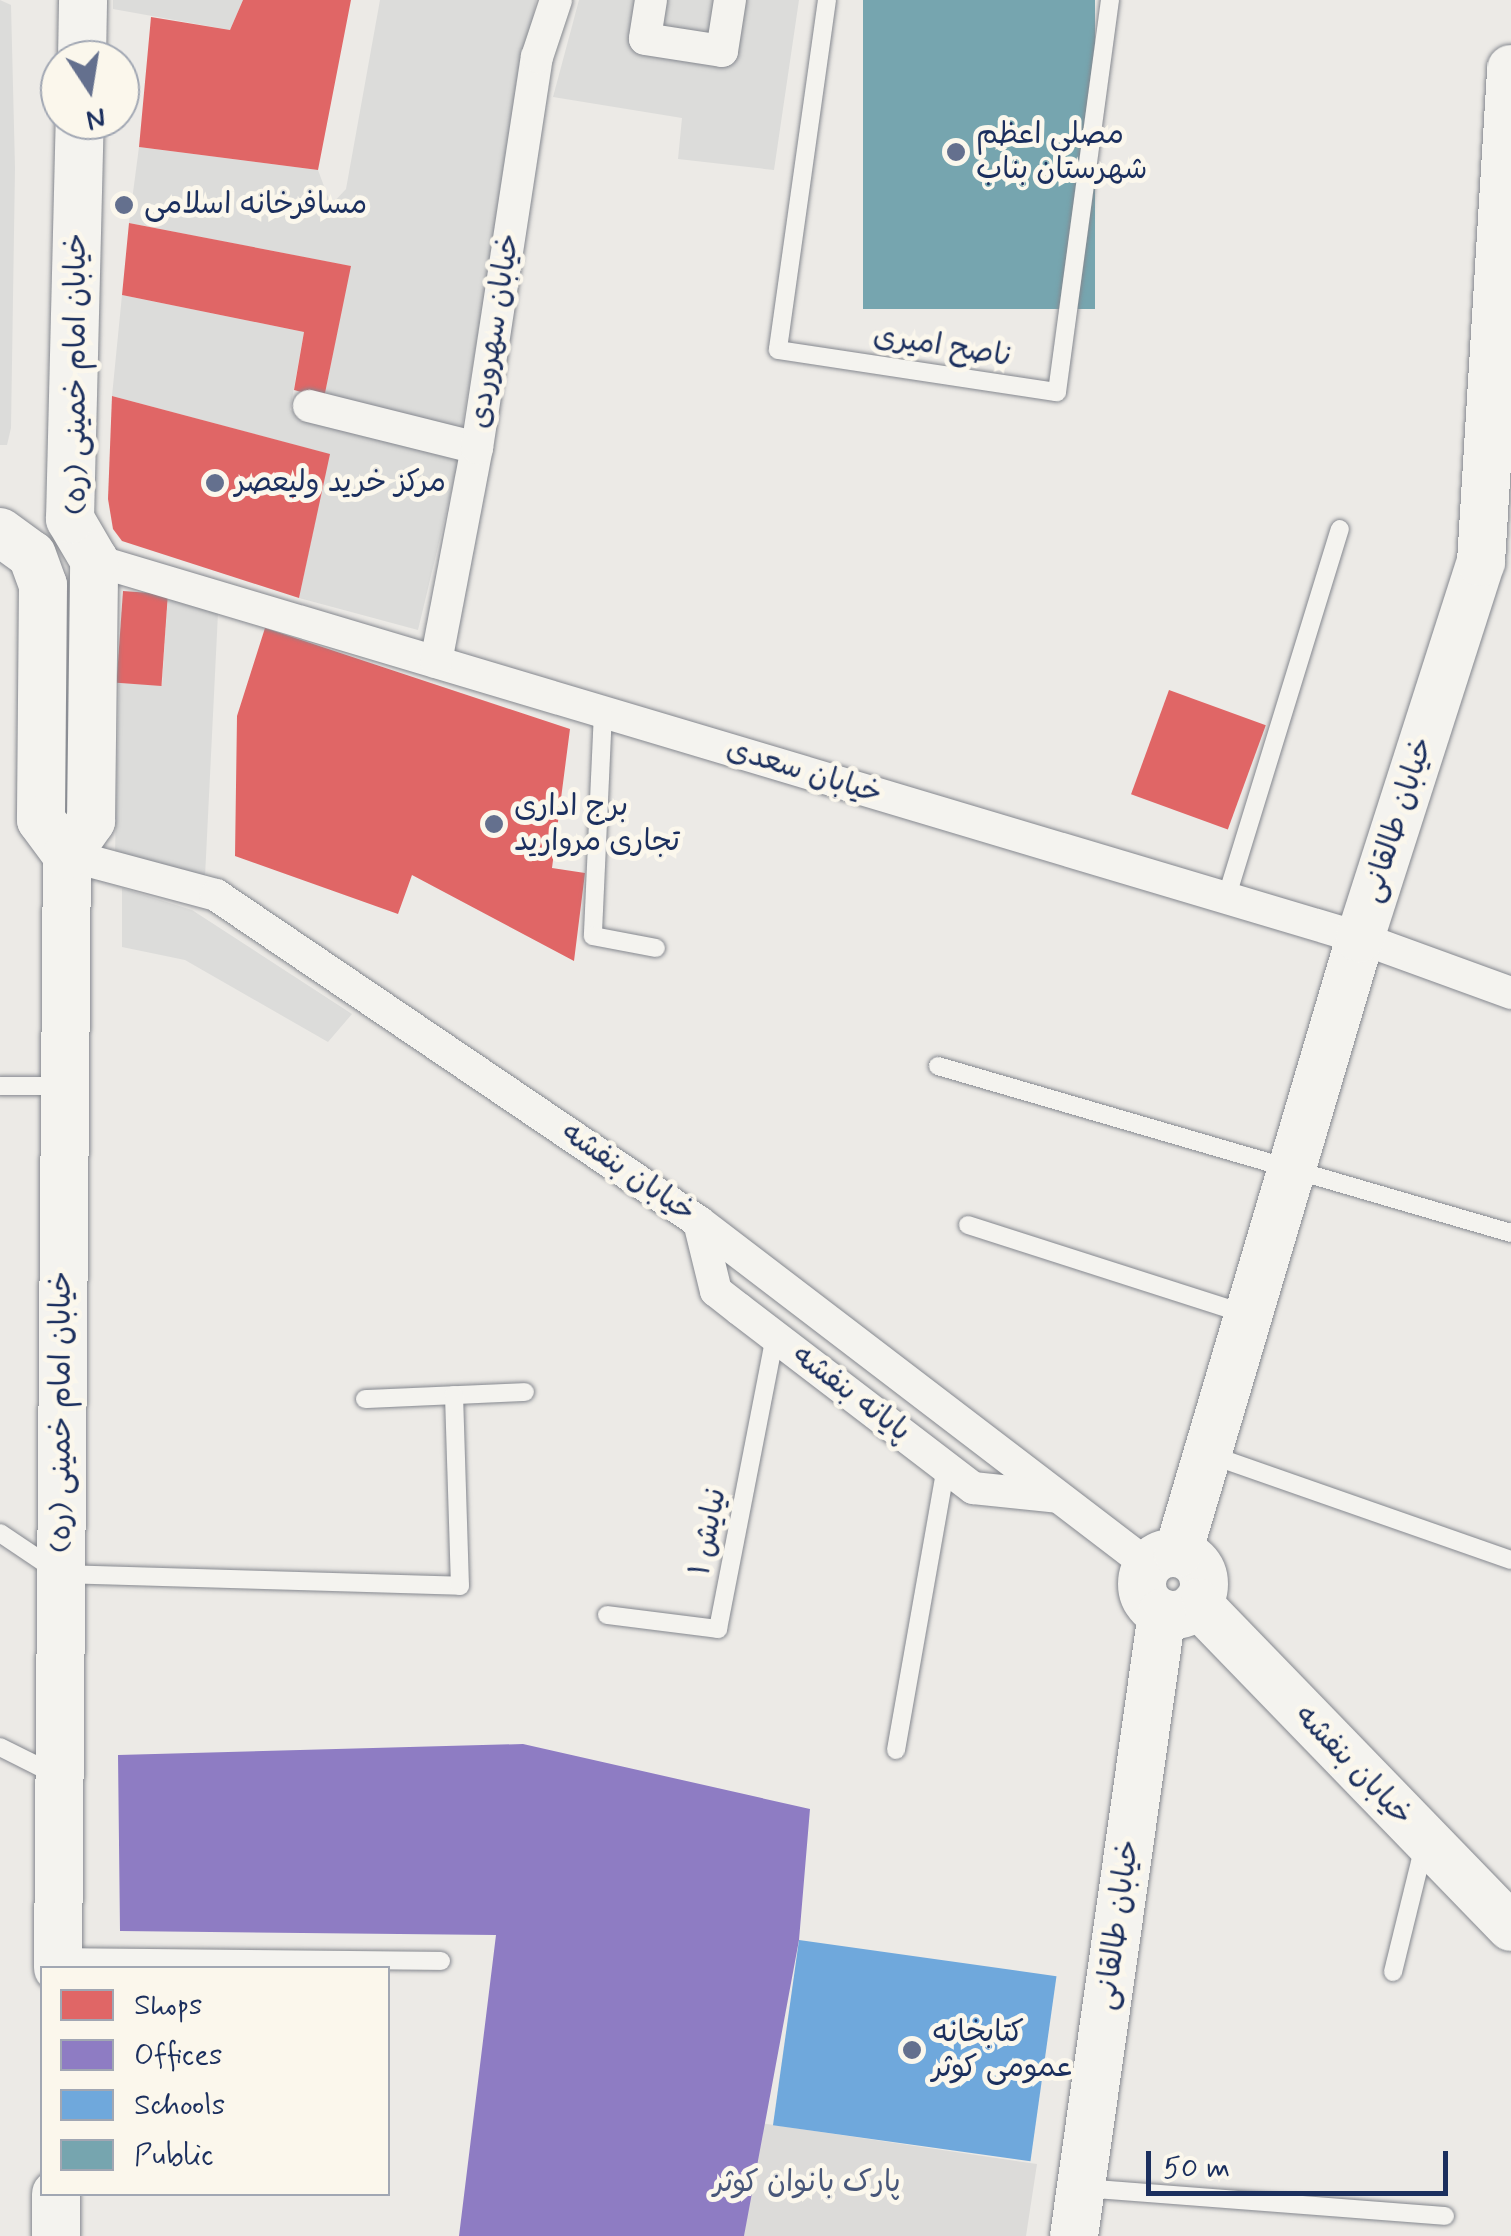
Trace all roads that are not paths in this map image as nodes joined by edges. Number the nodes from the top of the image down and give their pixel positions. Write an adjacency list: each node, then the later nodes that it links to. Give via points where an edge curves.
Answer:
1 (83, 0): 7 (main road)
2 (556, 0): 11 (street, خیابان سهروردی, via 537,57)
3 (651, 0): 4 (street, via 645,39 722,51)
4 (730, 0)
5 (828, 0): 6 (lane, ناصح امیری, via 778,350 1057,392)
6 (1110, 0)
7 (82, 40)
8 (1511, 70): 20 (main road, خیابان طالقانی, via 1481,562)
9 (79, 140): 12 (main road, خیابان امام خمینی (ره))
10 (308, 406): 11 (street)
11 (477, 448): 16 (street, خیابان سهروردی)
12 (70, 519): 14 (main road, via 49,534); 15 (main road, خیابان امام خمینی (ره))
13 (1340, 529): 19 (lane)
14 (1, 533): 18 (main road, via 32,554 43,585 41,820)
15 (94, 560): 16 (street, خیابان سعدی); 18 (main road, خیابان امام خمینی (ره), via 91,821)
16 (436, 662): 17 (street, خیابان سعدی)
17 (603, 712): 19 (street, خیابان سعدی); 21 (lane, via 593,936)
18 (67, 856): 25 (main road, خیابان امام خمینی (ره)); 27 (street, خیابان بنفشه, via 216,894)
19 (1226, 899): 20 (street, خیابان سعدی)
20 (1360, 938): 22 (street, خیابان سعدی); 26 (main road, خیابان طالقانی)
21 (656, 948)
22 (1511, 993)
23 (938, 1066): 26 (lane)
24 (0, 1086): 25 (lane)
25 (64, 1086): 41 (main road, خیابان امام خمینی (ره))
26 (1292, 1169): 29 (lane); 30 (main road, خیابان طالقانی)
27 (700, 1222): 31 (street, پایانه بنفشه, via 716,1291); 37 (street, خیابان بنفشه)
28 (968, 1225): 30 (lane)
29 (1511, 1233)
30 (1249, 1315): 35 (main road, خیابان طالقانی)
31 (775, 1336): 36 (street, پایانه بنفشه); 43 (lane, نیایش ۱, via 718,1629)
32 (525, 1392): 33 (lane)
33 (454, 1395): 34 (lane); 41 (lane, via 460,1586)
34 (365, 1399)
35 (1208, 1454): 39 (main road, خیابان طالقانی); 40 (lane)
36 (946, 1467): 37 (street, پایانه بنفشه, via 974,1488); 45 (lane)
37 (1060, 1498): 39 (street, خیابان بنفشه)
38 (0, 1533): 41 (lane)
39 (1163, 1559): 42 (main road, via 1202,1572)
40 (1511, 1560)
41 (61, 1574): 46 (main road, خیابان امام خمینی (ره))
42 (1180, 1608): 47 (main road, خیابان بنفشه); 52 (main road, خیابان طالقانی)
43 (607, 1615)
44 (0, 1747): 46 (lane)
45 (896, 1750)
46 (59, 1777): 50 (main road, خیابان امام خمینی (ره))
47 (1425, 1842): 48 (main road, خیابان بنفشه); 51 (lane)
48 (1511, 1927)
49 (441, 1961): 50 (lane)
50 (58, 1963)
51 (1393, 1972)
52 (1081, 2188): 54 (lane); 56 (main road, خیابان طالقانی)
53 (56, 2196): 55 (main road)
54 (1445, 2216)
55 (56, 2236)
56 (1074, 2236)

